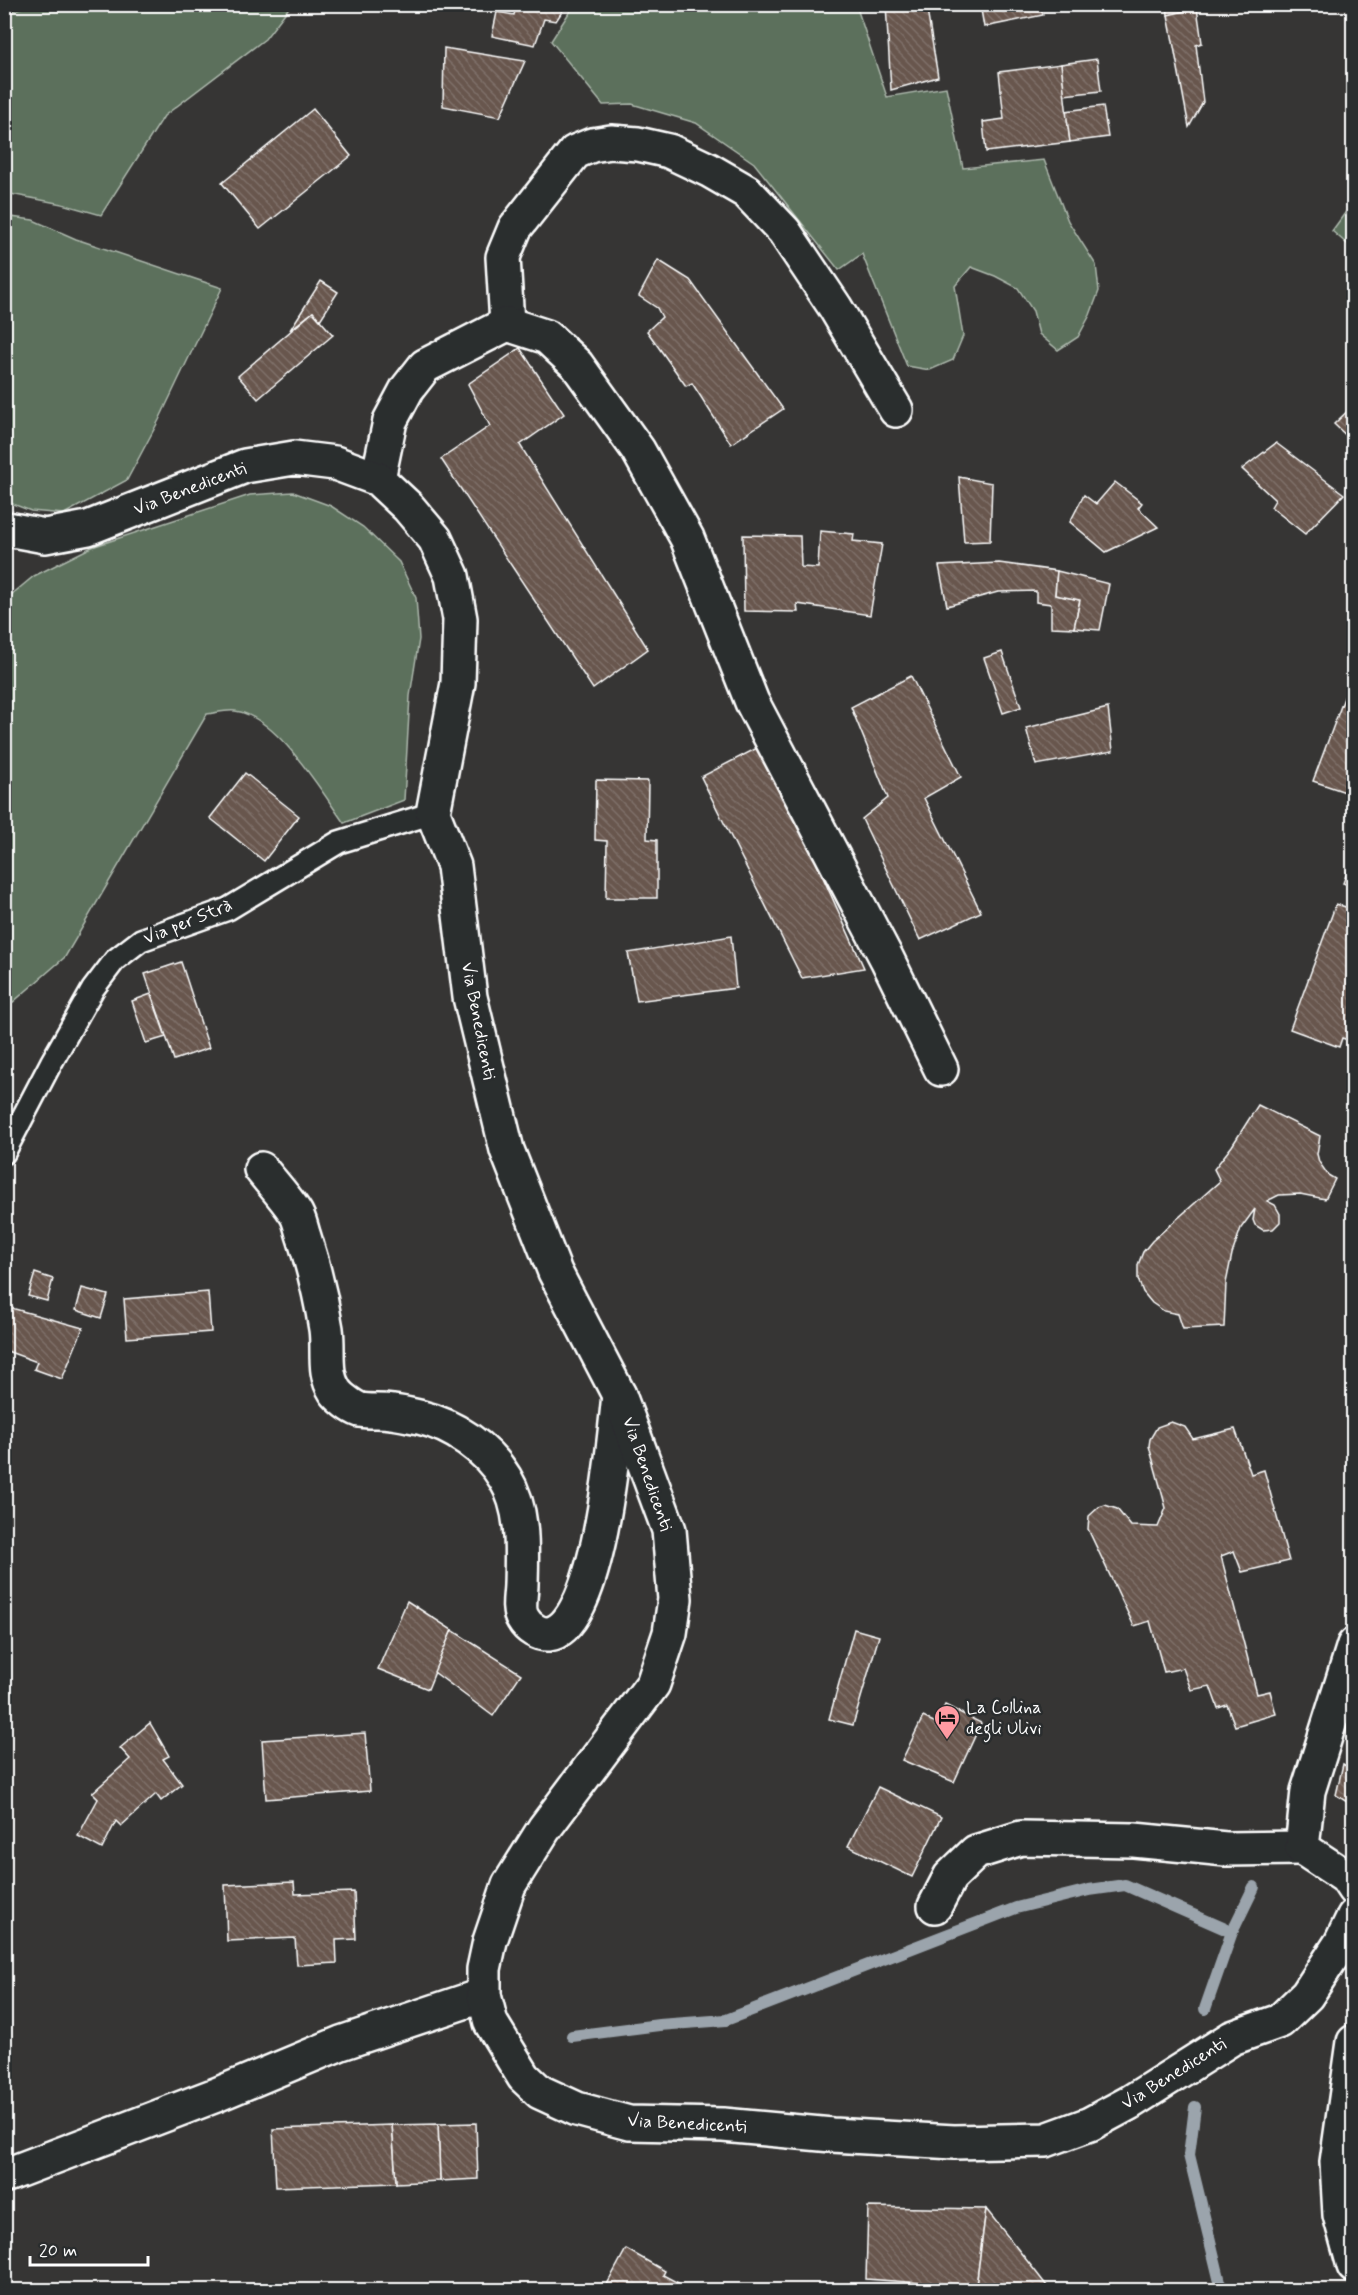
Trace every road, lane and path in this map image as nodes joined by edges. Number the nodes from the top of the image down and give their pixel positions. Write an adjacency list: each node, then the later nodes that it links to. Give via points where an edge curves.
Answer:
1 (507, 324): 2 (street, via 503,257 515,228 575,152 611,142 638,144 669,151 747,192 784,231 836,307); 3 (street, via 425,366 390,421); 6 (street, via 547,337 577,365 638,450 687,537 752,702)
2 (896, 410)
3 (378, 479): 4 (street, Via Benedicenti, via 335,463 294,458 245,466 88,528 45,536); 5 (street, Via Benedicenti, via 435,539 452,576 460,619 458,683)
4 (5, 529)
5 (433, 813): 7 (lane, Via per Strà, via 339,842 228,909 141,940 115,960 93,988); 9 (street, Via Benedicenti, via 454,866 470,997 507,1150 555,1272)
6 (941, 1069)
7 (4, 1153)
8 (261, 1169): 9 (street, via 296,1213 317,1276 328,1374 335,1391 360,1410 394,1412 449,1427 495,1462 518,1507 522,1619 542,1635 556,1633 564,1625 584,1590 607,1506)
9 (619, 1395): 15 (street, Via Benedicenti, via 669,1530 675,1599 670,1633 653,1684 544,1829 509,1885 490,1941)
10 (1353, 1645): 11 (street, via 1308,1791)
11 (1302, 1848): 12 (street, via 1346,1877); 13 (street, via 1226,1849 1134,1840 1021,1838 976,1852 950,1877)
12 (1353, 1889)
13 (935, 1906)
14 (1353, 1916): 15 (street, Via Benedicenti, via 1314,1986 1280,2021 1232,2038 1130,2103 1090,2124 1046,2140 954,2142 723,2125 629,2123 577,2109 540,2092 524,2077 491,2023)
15 (484, 1995): 17 (street, via 341,2043)
16 (1353, 2042): 18 (street, via 1337,2162 1340,2215)
17 (4, 2176)
18 (1353, 2266)

